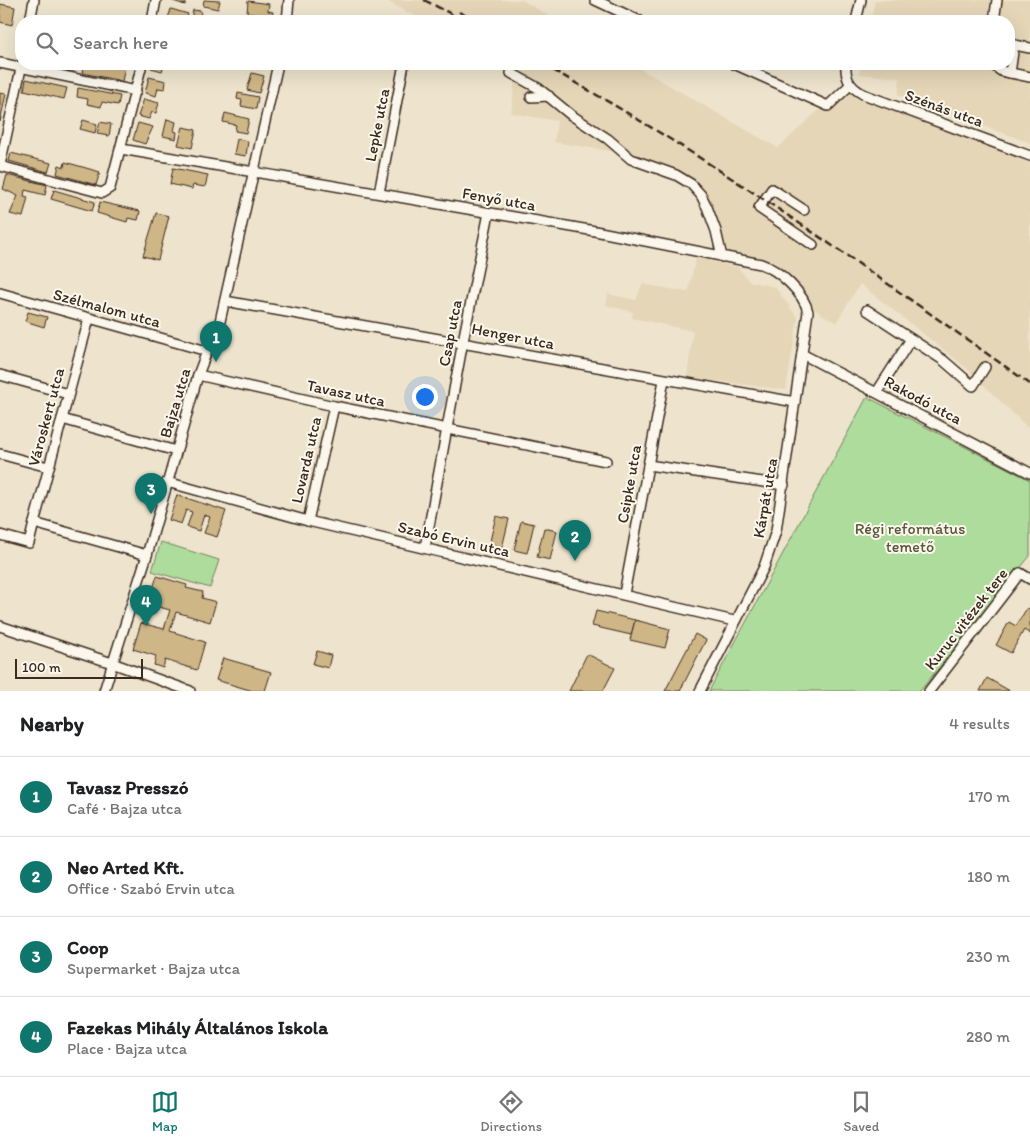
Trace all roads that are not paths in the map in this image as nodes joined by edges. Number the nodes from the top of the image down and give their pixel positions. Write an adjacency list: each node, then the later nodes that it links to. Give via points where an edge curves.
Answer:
1 (34, 0): 7 (street)
2 (156, 0): 8 (street)
3 (290, 0): 9 (street)
4 (594, 0): 10 (street)
5 (861, 0): 11 (street)
6 (997, 0): 12 (street)
7 (31, 15)
8 (153, 15)
9 (289, 15)
10 (627, 15)
11 (857, 15)
12 (995, 15)
13 (1015, 45): 14 (street)
14 (1030, 48)
15 (0, 63): 16 (street)
16 (15, 65)
17 (21, 70): 35 (street)
18 (40, 70): 30 (street)
19 (141, 70): 30 (street)
20 (277, 70): 36 (street, Bajza utca)
21 (403, 70): 37 (street, Lepke utca)
22 (747, 70): 29 (street, via 828,106)
23 (846, 70): 29 (street)
24 (998, 70): 27 (street)
25 (1010, 70): 27 (street)
26 (511, 73): 31 (street)
27 (1010, 73): 28 (street)
28 (1030, 77)
29 (850, 86): 34 (street, Szénás utca, via 863,94)
30 (136, 91): 33 (street)
31 (549, 96): 32 (street); 41 (street, via 631,160 676,175 696,189 708,207)
32 (531, 97)
33 (121, 149): 35 (street, via 107,191 102,193); 36 (street, Fenyő utca)
34 (1030, 156)
35 (0, 166)
36 (253, 170): 37 (street, Fenyő utca); 43 (street, Bajza utca)
37 (379, 192): 39 (street, Fenyő utca)
38 (804, 210): 40 (street, via 772,189 759,208)
39 (489, 213): 41 (street, Fenyő utca); 47 (street, Csap utca)
40 (813, 245)
41 (722, 257): 49 (street, Fenyő utca, via 761,264 782,275 807,308)
42 (0, 293): 45 (street, Szélmalom utca)
43 (225, 301): 47 (street, Henger utca); 48 (street, Bajza utca, via 216,339)
44 (867, 310): 46 (street)
45 (89, 319): 48 (street, Szélmalom utca); 55 (street, Városkert utca)
46 (911, 339): 50 (street, via 943,360 973,386); 54 (street)
47 (463, 341): 53 (street, Henger utca); 59 (street, Csap utca)
48 (207, 350): 52 (street, Bajza utca)
49 (802, 354): 54 (street, Rakodó utca); 56 (street, Kárpát utca)
50 (985, 367)
51 (0, 375): 55 (street)
52 (198, 375): 57 (street, Tavasz utca); 60 (street, Bajza utca)
53 (664, 380): 56 (street, Henger utca); 63 (street, Csipke utca)
54 (877, 392): 65 (street, Rakodó utca)
55 (68, 394): 58 (street, Városkert utca)
56 (795, 402): 67 (street, Kárpát utca)
57 (334, 406): 59 (street, Tavasz utca); 68 (street, Lovarda utca)
58 (62, 419): 60 (street); 64 (street, Városkert utca)
59 (448, 428): 62 (street, Tavasz utca); 71 (street, Csap utca)
60 (176, 451): 66 (street, Bajza utca)
61 (0, 454): 64 (street)
62 (606, 461)
63 (648, 465): 67 (street); 74 (street, Csipke utca)
64 (48, 467): 69 (street, Városkert utca)
65 (1030, 473)
66 (167, 482): 68 (street, Szabó Ervin utca); 72 (street, Bajza utca)
67 (784, 485): 75 (street, Kárpát utca, via 772,546)
68 (308, 521): 71 (street, Szabó Ervin utca)
69 (34, 523): 70 (street, Városkert utca, via 29,543); 72 (street)
70 (0, 535)
71 (425, 548): 74 (street, Szabó Ervin utca)
72 (147, 555): 77 (street, Bajza utca)
73 (1030, 580): 81 (street, Kuruc vitézek tere, via 1020,573)
74 (624, 594): 75 (street, Szabó Ervin utca)
75 (734, 621): 80 (street, Kárpát utca)
76 (0, 626): 77 (street)
77 (112, 663): 78 (street, Bajza utca); 79 (street)
78 (104, 691)
79 (190, 691)
80 (700, 691)
81 (929, 691)

